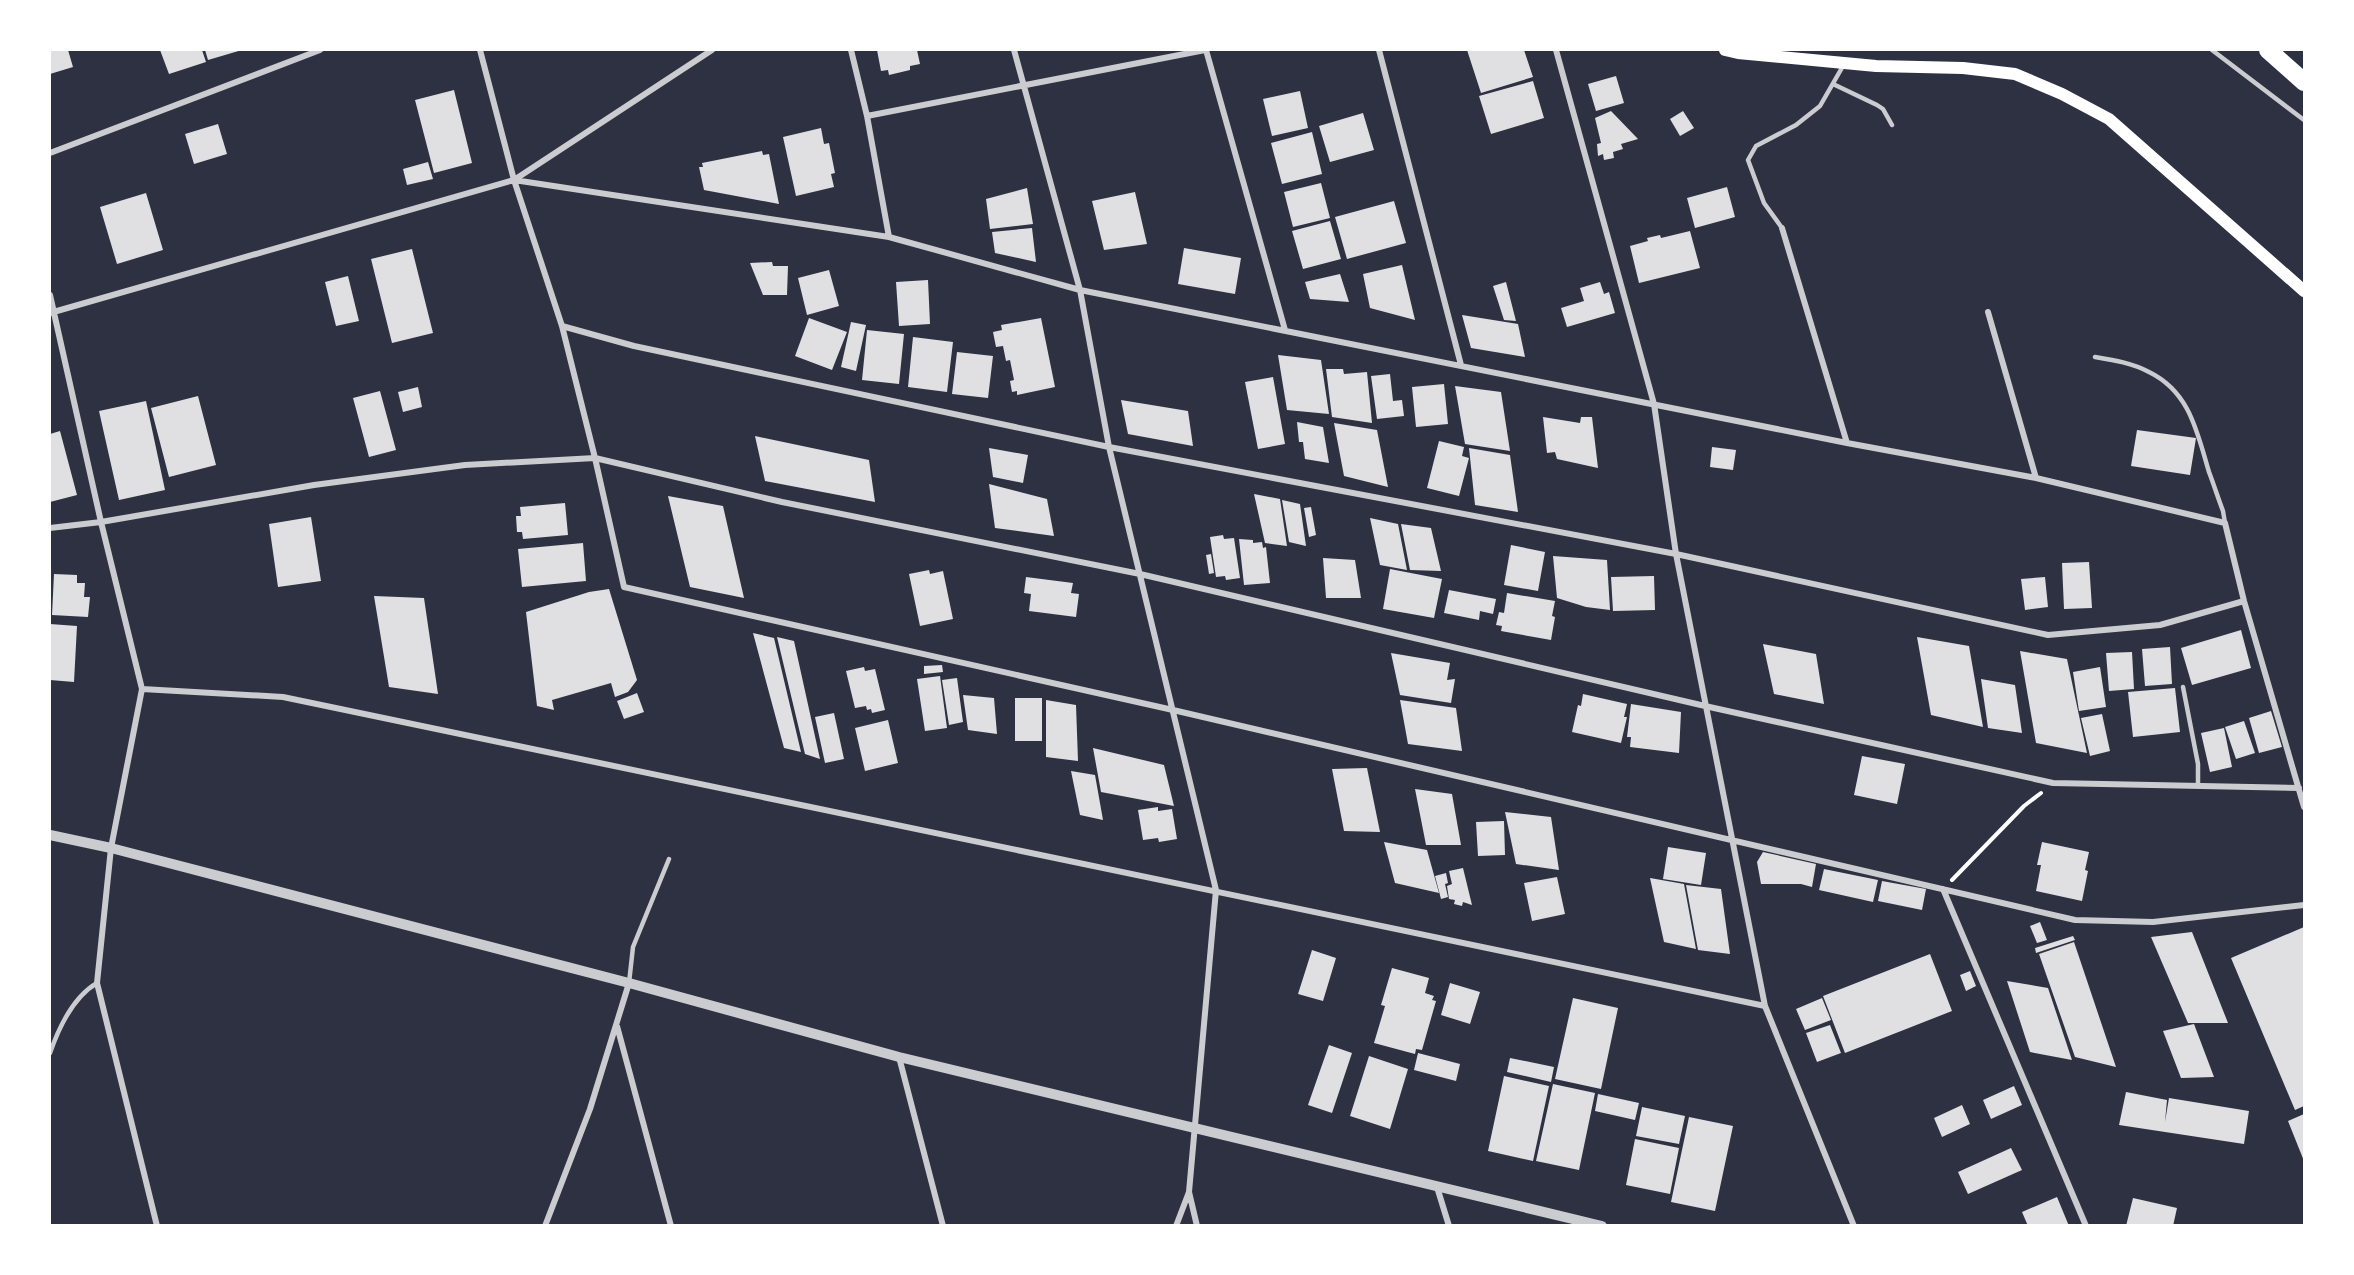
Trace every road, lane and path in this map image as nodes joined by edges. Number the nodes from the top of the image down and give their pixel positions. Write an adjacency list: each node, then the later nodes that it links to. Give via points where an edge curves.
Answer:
1 (320, 50): 19 (street)
2 (480, 50): 20 (street)
3 (712, 50): 20 (street)
4 (850, 50): 16 (street)
5 (1014, 50): 15 (street)
6 (1205, 50): 15 (street); 29 (street)
7 (1379, 50): 31 (street)
8 (1556, 50): 32 (street)
9 (1725, 50): 12 (main road)
10 (2212, 50): 17 (lane)
11 (2268, 50): 13 (highway)
12 (1844, 63): 14 (lane); 24 (main road, via 1963,68 2015,75 2062,94 2109,119)
13 (2304, 82)
14 (1833, 84): 18 (lane, via 1883,109); 21 (lane, via 1810,116 1756,146 1748,160 1764,203)
15 (1023, 87): 16 (street); 23 (street)
16 (867, 116): 22 (street)
17 (2304, 120)
18 (1893, 125)
19 (50, 153)
20 (514, 180): 22 (street); 26 (street); 28 (street)
21 (1782, 228): 33 (street)
22 (889, 237): 23 (street)
23 (1080, 290): 29 (street); 34 (street)
24 (2304, 291)
25 (50, 295): 26 (street)
26 (51, 312): 37 (street)
27 (1988, 312): 36 (street)
28 (562, 326): 34 (street, via 634,346); 35 (street)
29 (1285, 330): 31 (street)
30 (2095, 357): 38 (lane, via 2150,372 2182,400 2197,427)
31 (1461, 365): 32 (street)
32 (1654, 404): 33 (street); 40 (street)
33 (1846, 443): 36 (street)
34 (1109, 447): 40 (street); 41 (street)
35 (595, 458): 37 (street, via 465,465); 41 (street, via 782,502); 46 (street, via 624,587)
36 (2036, 478): 38 (street)
37 (100, 522): 39 (street); 44 (street)
38 (2224, 523): 42 (street)
39 (50, 528)
40 (1676, 554): 42 (street, via 2048,635 2160,625); 45 (street)
41 (1140, 574): 45 (street); 46 (street)
42 (2244, 601): 49 (street)
43 (2183, 687): 48 (lane, via 2198,764)
44 (142, 689): 53 (street); 56 (street, via 283,697)
45 (1705, 706): 47 (street); 52 (street)
46 (1173, 710): 52 (street); 56 (street)
47 (2053, 783): 48 (street); 55 (path, via 2024,806)
48 (2198, 786): 49 (street)
49 (2299, 788): 50 (street)
50 (2304, 807)
51 (50, 835): 53 (street)
52 (1731, 839): 55 (street); 60 (street)
53 (111, 848): 58 (street); 59 (street)
54 (669, 859): 59 (lane, via 633,947)
55 (1943, 889): 57 (street, via 2075,920 2153,922); 76 (street)
56 (1216, 890): 60 (street); 64 (street)
57 (2304, 904)
58 (97, 983): 62 (lane, via 80,995); 67 (street)
59 (629, 983): 61 (street); 63 (street)
60 (1765, 1006): 75 (street)
61 (617, 1026): 68 (street); 69 (street)
62 (50, 1053)
63 (899, 1057): 64 (street); 70 (street)
64 (1196, 1128): 65 (street); 66 (street)
65 (1437, 1186): 73 (street); 74 (street)
66 (1189, 1192): 71 (street); 72 (street)
67 (157, 1226)
68 (545, 1226)
69 (672, 1226)
70 (943, 1226)
71 (1176, 1226)
72 (1197, 1226)
73 (1449, 1226)
74 (1602, 1226)
75 (1854, 1226)
76 (2086, 1226)

